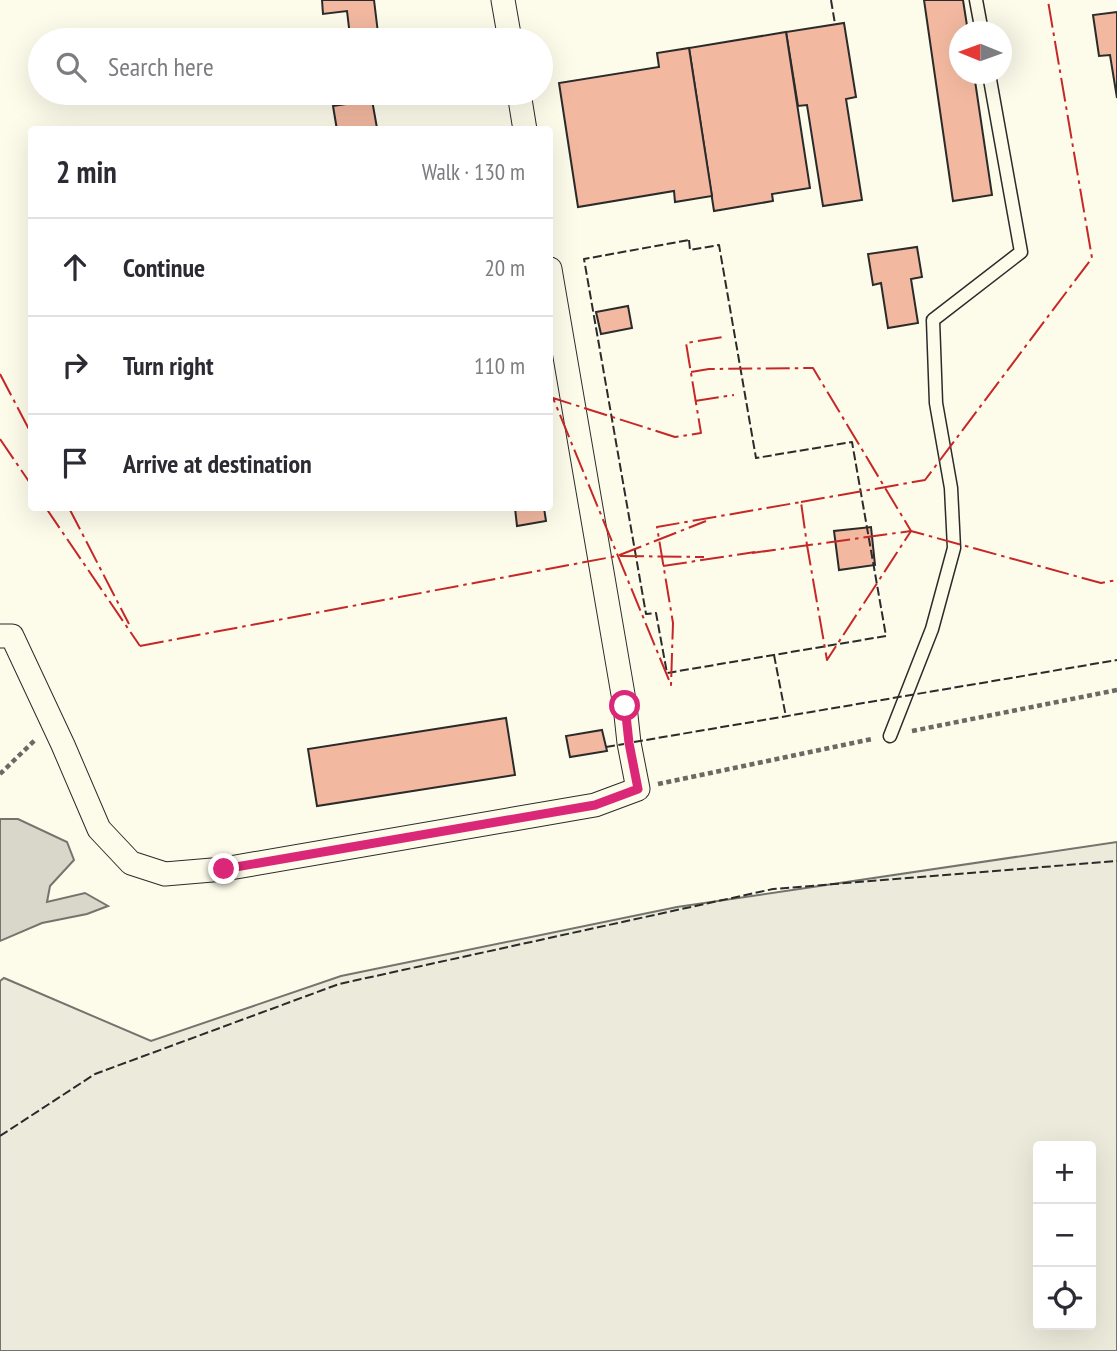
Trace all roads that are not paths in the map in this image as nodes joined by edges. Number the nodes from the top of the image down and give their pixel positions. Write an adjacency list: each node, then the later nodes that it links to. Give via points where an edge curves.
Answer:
1 (503, 0): 4 (street)
2 (976, 0): 3 (lane)
3 (980, 21)
4 (508, 28)
5 (991, 84): 10 (lane, via 1021,251 933,320 936,403 951,488 954,548 932,629)
6 (521, 105): 7 (street)
7 (524, 126)
8 (553, 286): 9 (street, via 638,789 595,805 224,869 165,874 131,863 99,829 12,636)
9 (0, 636)
10 (890, 736)

